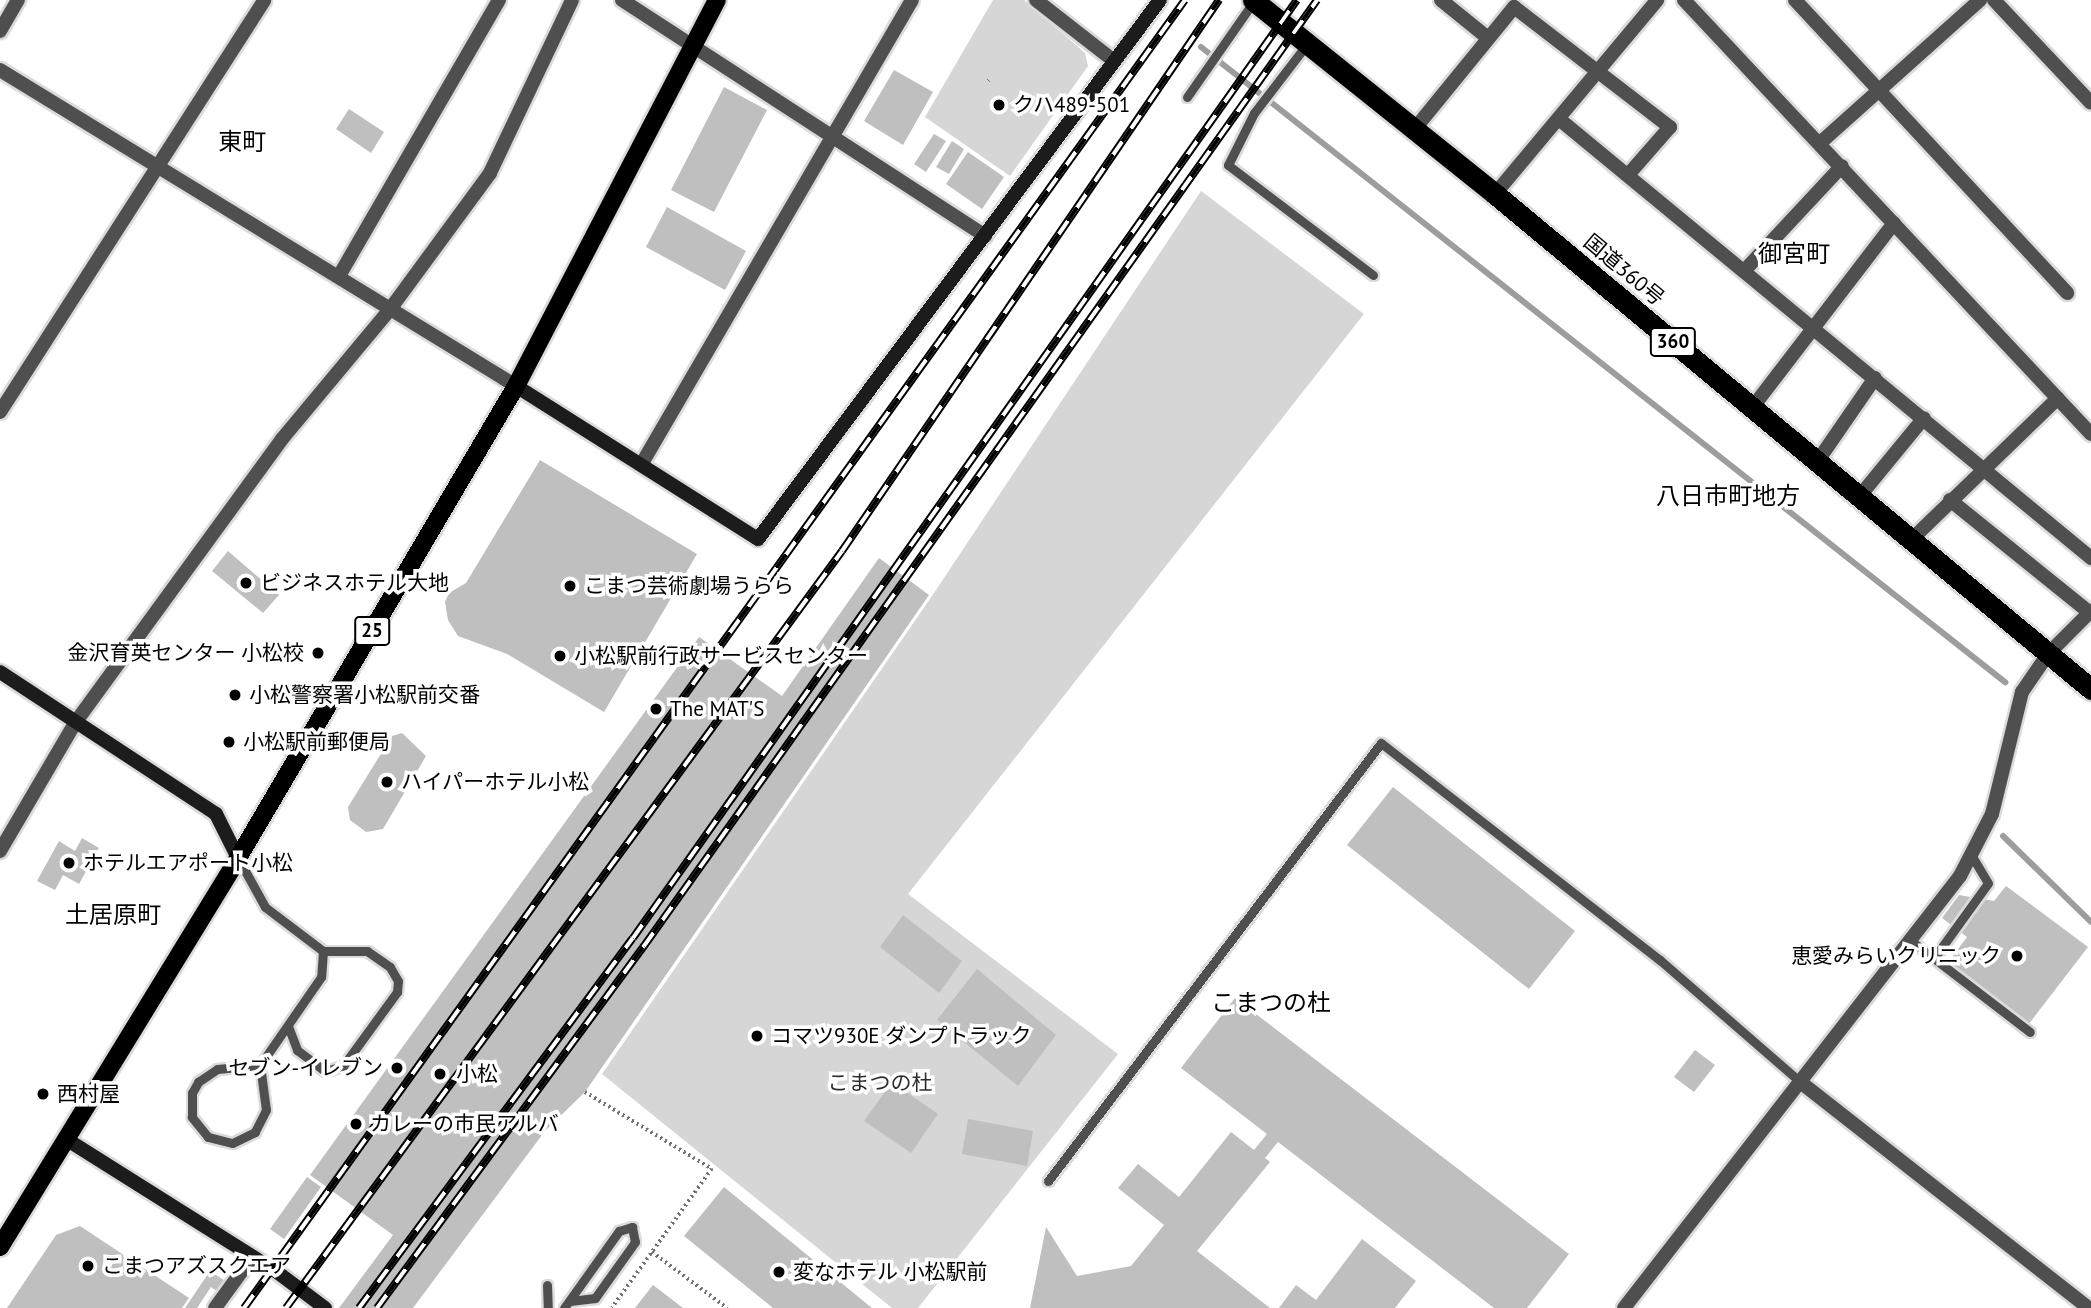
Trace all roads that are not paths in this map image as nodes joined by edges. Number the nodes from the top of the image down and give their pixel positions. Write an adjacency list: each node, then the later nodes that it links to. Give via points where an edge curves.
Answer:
1 (18, 0): 17 (street)
2 (264, 0): 32 (street)
3 (499, 0): 39 (street)
4 (572, 0): 41 (street, via 490,173)
5 (622, 0): 20 (street)
6 (717, 0): 20 (main road, 25)
7 (912, 0): 29 (street)
8 (1036, 0): 21 (street)
9 (1160, 0): 21 (street)
10 (1254, 0): 19 (highway, 国道360号 / 360); 25 (lane)
11 (1441, 0): 18 (street)
12 (1657, 0): 23 (street)
13 (1684, 0): 30 (street)
14 (1795, 0): 24 (street)
15 (1980, 0): 24 (street)
16 (1994, 0): 26 (street)
17 (0, 31)
18 (1488, 38): 23 (street, via 1514,7); 28 (street)
19 (1307, 44): 28 (highway, 国道360号 / 360); 38 (lane, via 1254,113 1228,165)
20 (694, 48): 29 (street); 44 (main road, 25)
21 (1114, 61): 36 (street)
22 (0, 70): 32 (street)
23 (1599, 71): 27 (street); 33 (street, via 1670,127)
24 (1878, 92): 30 (street); 40 (street)
25 (1187, 97)
26 (2091, 103)
27 (1559, 119): 33 (street); 34 (street)
28 (1413, 131): 34 (highway, 国道360号 / 360)
29 (836, 138): 36 (street); 51 (street)
30 (1820, 143): 31 (street)
31 (1842, 166): 35 (street); 37 (street)
32 (156, 167): 39 (street); 47 (street)
33 (1628, 175): 37 (street)
34 (1496, 194): 46 (highway, 国道360号 / 360)
35 (1894, 223): 42 (street); 45 (street)
36 (985, 236): 51 (street, via 758,539)
37 (1745, 270): 42 (street)
38 (1373, 275)
39 (339, 276): 41 (street)
40 (2067, 293)
41 (391, 309): 44 (street); 61 (street, via 282,439)
42 (1815, 327): 43 (street); 46 (street)
43 (1875, 378): 48 (street); 50 (street)
44 (516, 386): 51 (street); 64 (main road, 25)
45 (2058, 398): 49 (street); 52 (street)
46 (1752, 408): 50 (highway, 国道360号 / 360)
47 (0, 412)
48 (1924, 418): 52 (street); 53 (street)
49 (2090, 430)
50 (1816, 462): 53 (highway, 国道360号 / 360)
51 (641, 466)
52 (1982, 467): 54 (street); 56 (street)
53 (1859, 497): 55 (highway, 国道360号 / 360)
54 (1950, 500): 55 (street); 57 (street)
55 (1911, 540): 58 (highway, 国道360号 / 360)
56 (2091, 558)
57 (2090, 612): 58 (street)
58 (2048, 654): 60 (highway, 国道360号 / 360); 63 (street, via 2022,692 2001,786)
59 (0, 672): 61 (street)
60 (2091, 689)
61 (75, 723): 62 (street); 64 (street, via 216,814)
62 (0, 851)
63 (1972, 856): 65 (street); 67 (lane, via 1988,883)
64 (238, 858): 66 (lane, via 265,907); 72 (main road, 25)
65 (1910, 940): 67 (lane); 71 (street)
66 (323, 951): 68 (lane, via 321,977); 68 (lane, via 367,951 390,967 398,981 397,992 343,1066 325,1071 297,1050)
67 (1934, 958): 69 (lane)
68 (288, 1026): 70 (lane)
69 (2030, 1032)
70 (260, 1065): 70 (lane, via 266,1110 255,1132 232,1143 208,1137 192,1117 190,1105 198,1082 217,1069)
71 (1799, 1081): 73 (lane, via 1660,960 1381,743); 81 (street); 82 (street)
72 (66, 1139): 74 (main road, 25); 75 (street)
73 (1048, 1181)
74 (0, 1247)
75 (252, 1257): 78 (street); 79 (street)
76 (547, 1286): 80 (lane)
77 (567, 1304): 77 (lane, via 619,1231 632,1227 635,1242 595,1298)
78 (215, 1308)
79 (325, 1308)
80 (548, 1308)
81 (1624, 1308)
82 (2089, 1308)

